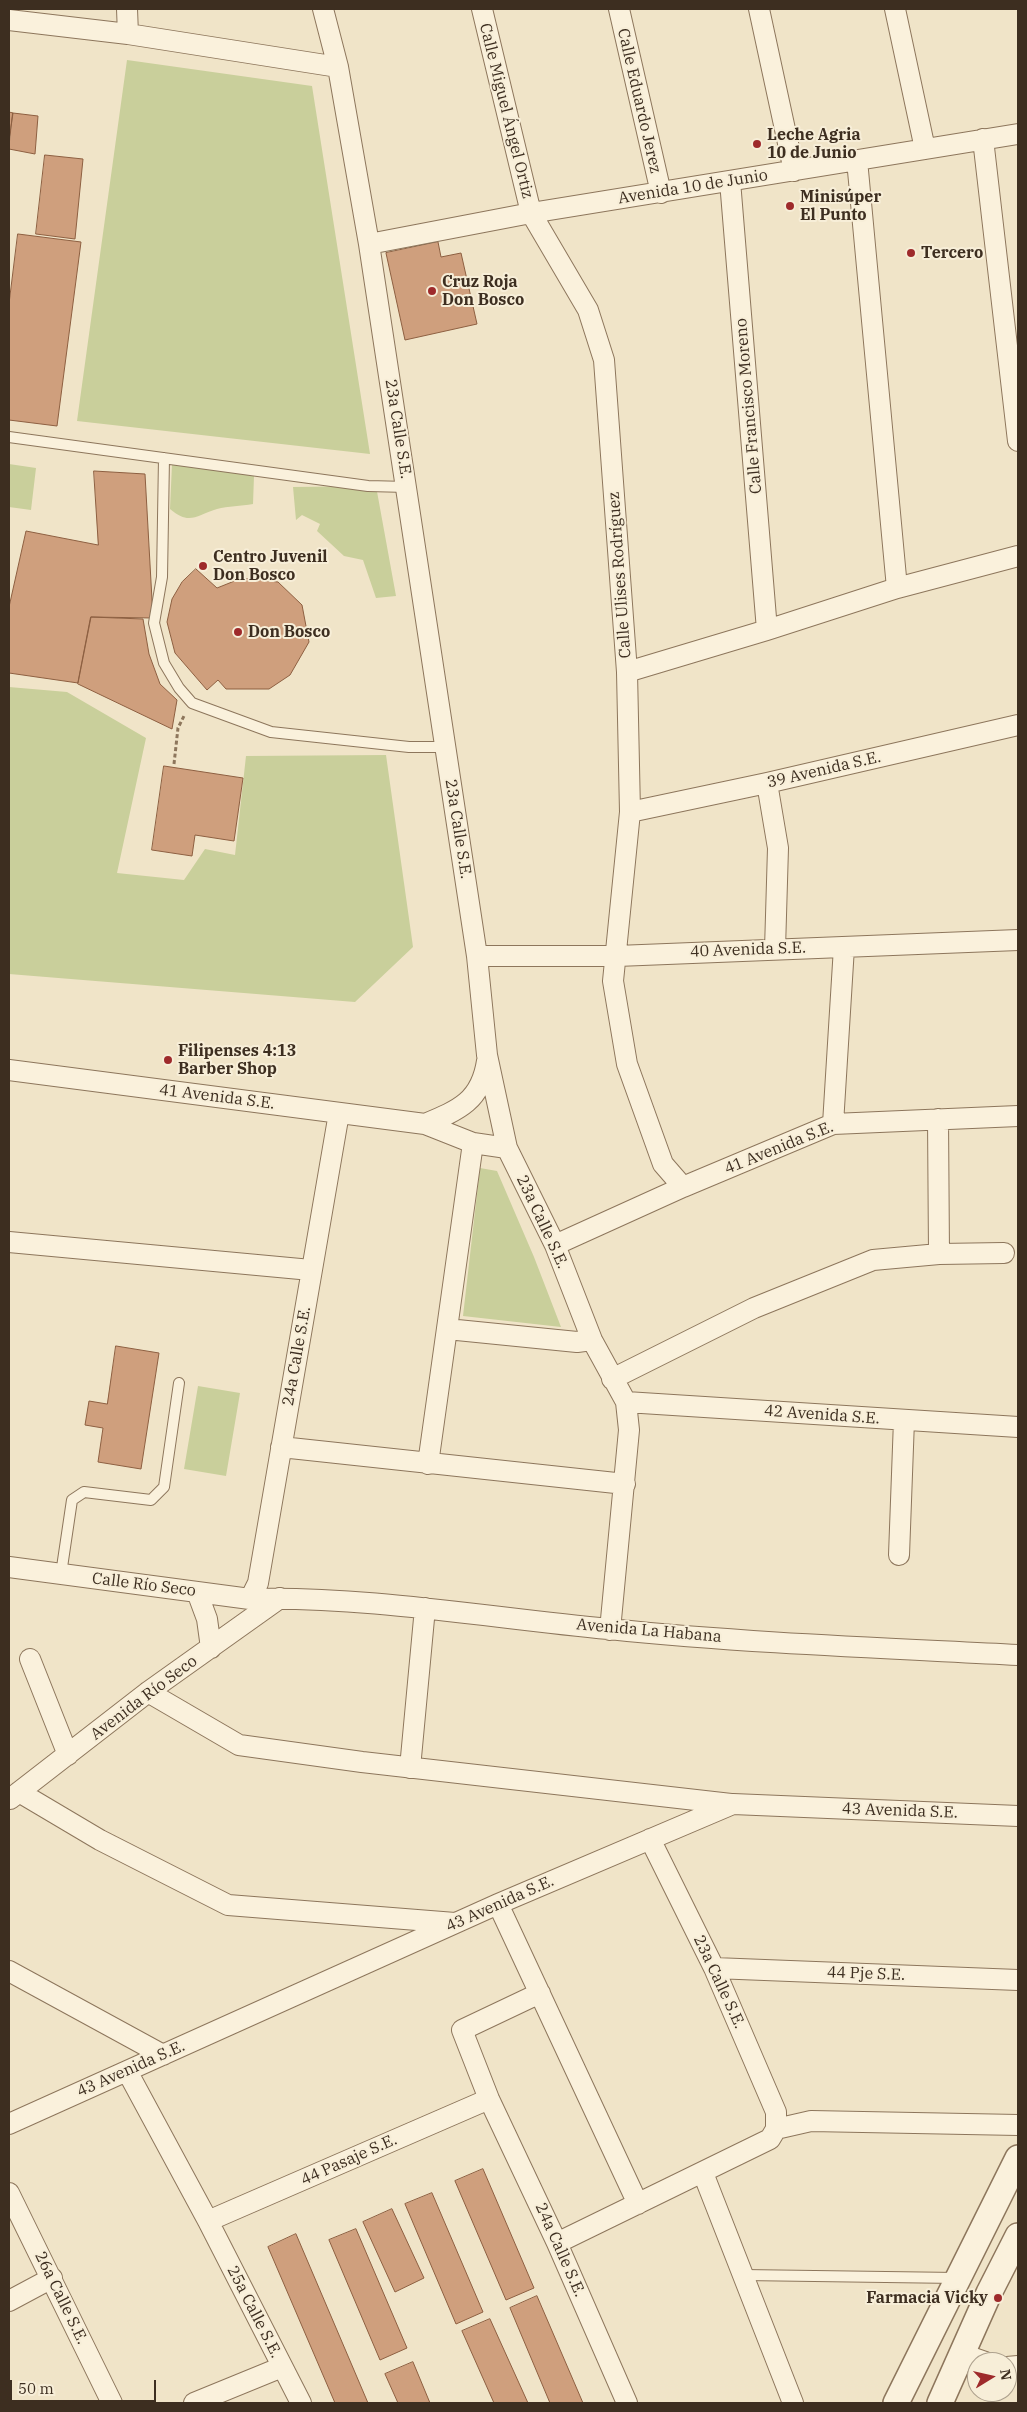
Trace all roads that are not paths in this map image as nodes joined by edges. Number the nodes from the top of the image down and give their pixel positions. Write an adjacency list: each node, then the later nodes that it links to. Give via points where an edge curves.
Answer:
1 (128, 9): 8 (street)
2 (323, 9): 9 (street, 23a Calle S.E.)
3 (482, 9): 17 (street, Calle Miguel Ángel Ortiz)
4 (619, 9): 16 (street, Calle Eduardo Jerez)
5 (759, 9): 14 (street)
6 (895, 9): 12 (street)
7 (9, 20): 8 (street)
8 (128, 34): 9 (street)
9 (338, 68): 18 (street, 23a Calle S.E.)
10 (1018, 134): 11 (street, Avenida 10 de Junio)
11 (983, 139): 12 (street, Avenida 10 de Junio); 20 (street)
12 (925, 149): 13 (street, Avenida 10 de Junio)
13 (857, 160): 14 (street, Avenida 10 de Junio); 24 (street)
14 (794, 171): 15 (street, Avenida 10 de Junio)
15 (730, 181): 16 (street, Avenida 10 de Junio); 25 (street, Calle Francisco Moreno)
16 (661, 193): 17 (street, Avenida 10 de Junio)
17 (531, 213): 18 (street, Avenida 10 de Junio); 26 (street, Calle Ulises Rodríguez, via 588,310 604,360)
18 (369, 244): 22 (street, 23a Calle S.E.)
19 (9, 437): 21 (lane)
20 (1018, 441)
21 (164, 458): 22 (lane, via 368,486); 28 (lane, via 162,577 154,623 164,664 192,702 271,732 409,747)
22 (408, 487): 28 (street, 23a Calle S.E.)
23 (1018, 556): 24 (street)
24 (897, 588): 25 (street)
25 (767, 630): 26 (street)
26 (627, 672): 30 (street, Calle Ulises Rodríguez)
27 (1018, 725): 29 (street, 39 Avenida S.E.)
28 (446, 747): 34 (street, 23a Calle S.E.)
29 (767, 784): 30 (street, 39 Avenida S.E.); 33 (street, via 778,848)
30 (630, 812): 35 (street, Calle Ulises Rodríguez)
31 (1018, 940): 32 (street, 40 Avenida S.E.)
32 (844, 947): 33 (street, 40 Avenida S.E.); 42 (street)
33 (775, 949): 35 (street, 40 Avenida S.E.)
34 (478, 956): 35 (street, 40 Avenida S.E.); 36 (street, 23a Calle S.E.)
35 (617, 956): 45 (street, Calle Ulises Rodríguez, via 613,981 627,1064 663,1164)
36 (487, 1056): 41 (street, via 484,1077 474,1096 458,1110); 44 (street, 23a Calle S.E.)
37 (9, 1070): 38 (street, 41 Avenida S.E.)
38 (339, 1113): 41 (street, 41 Avenida S.E.); 50 (street, 24a Calle S.E.)
39 (1018, 1116): 40 (street, 41 Avenida S.E.)
40 (938, 1119): 42 (street, 41 Avenida S.E.); 49 (street)
41 (425, 1124): 43 (street, 41 Avenida S.E.)
42 (833, 1124): 45 (street, 41 Avenida S.E.)
43 (473, 1143): 44 (street, 41 Avenida S.E.); 51 (street)
44 (507, 1148): 47 (street, 23a Calle S.E.)
45 (682, 1187): 47 (street, 41 Avenida S.E.)
46 (9, 1242): 50 (street)
47 (555, 1245): 52 (street, 23a Calle S.E.)
48 (1004, 1252): 49 (street)
49 (939, 1254): 53 (street, via 873,1260 754,1308)
50 (311, 1270): 58 (street, 24a Calle S.E.)
51 (447, 1329): 52 (street, via 577,1342); 59 (street)
52 (592, 1340): 53 (street, 23a Calle S.E.)
53 (612, 1378): 55 (street, 23a Calle S.E.)
54 (179, 1383): 63 (lane, via 164,1486 151,1500 84,1492 72,1500)
55 (626, 1402): 56 (street, 42 Avenida S.E.); 60 (street, 23a Calle S.E., via 629,1430)
56 (904, 1420): 57 (street, 42 Avenida S.E.); 61 (street)
57 (1018, 1427)
58 (281, 1447): 59 (street); 66 (street, 24a Calle S.E., via 258,1583)
59 (428, 1464): 60 (street)
60 (625, 1484): 68 (street, 23a Calle S.E.)
61 (899, 1556)
62 (9, 1567): 63 (street, Calle Río Seco)
63 (60, 1574): 64 (street, Calle Río Seco)
64 (197, 1592): 66 (street, Calle Río Seco); 69 (street, via 207,1619)
65 (280, 1598): 66 (street, Calle Río Seco); 67 (street, Avenida La Habana); 69 (street, Avenida Río Seco)
66 (250, 1599)
67 (425, 1608): 68 (street, Avenida La Habana); 74 (street)
68 (610, 1630): 70 (street, Avenida La Habana)
69 (212, 1648): 72 (street, Avenida Río Seco)
70 (1018, 1654)
71 (30, 1659): 73 (street)
72 (148, 1692): 73 (street, Avenida Río Seco); 74 (street, via 239,1745)
73 (68, 1755): 75 (street, Avenida Río Seco)
74 (410, 1768): 76 (street)
75 (14, 1796): 80 (street, via 228,1906)
76 (733, 1804): 77 (street, 43 Avenida S.E.); 78 (street, 43 Avenida S.E.)
77 (1018, 1816)
78 (650, 1839): 79 (street, 43 Avenida S.E.); 81 (street, 23a Calle S.E.)
79 (498, 1904): 80 (street, 43 Avenida S.E.); 84 (street)
80 (457, 1923): 85 (street, 43 Avenida S.E.)
81 (714, 1968): 83 (street, 44 Pje S.E.); 90 (street, 23a Calle S.E., via 776,2112)
82 (9, 1971): 85 (street)
83 (1018, 1980)
84 (540, 1994): 87 (street, 24a Calle S.E., via 462,2030); 94 (street)
85 (163, 2055): 86 (street, 43 Avenida S.E.)
86 (127, 2071): 88 (street, 43 Avenida S.E.); 95 (street, 25a Calle S.E.)
87 (489, 2099): 95 (street, 44 Pasaje S.E.); 97 (street, 24a Calle S.E.)
88 (9, 2124)
89 (1018, 2125): 90 (street, via 811,2121)
90 (776, 2129): 92 (street, via 770,2139)
91 (1018, 2158): 100 (street)
92 (703, 2172): 94 (street); 98 (street)
93 (9, 2192): 99 (street, 26a Calle S.E.)
94 (638, 2204): 97 (street)
95 (208, 2221): 103 (street, 25a Calle S.E.)
96 (1018, 2236): 102 (street)
97 (557, 2242): 108 (street, 24a Calle S.E.)
98 (743, 2275): 100 (lane); 109 (street)
99 (52, 2278): 101 (street); 105 (street, 26a Calle S.E.)
100 (957, 2278): 110 (street)
101 (9, 2301)
102 (976, 2352)
103 (282, 2367): 106 (street); 107 (street, 25a Calle S.E.)
104 (967, 2367): 111 (street)
105 (112, 2403)
106 (194, 2403)
107 (300, 2403)
108 (627, 2403)
109 (793, 2403)
110 (896, 2403)
111 (940, 2403)

